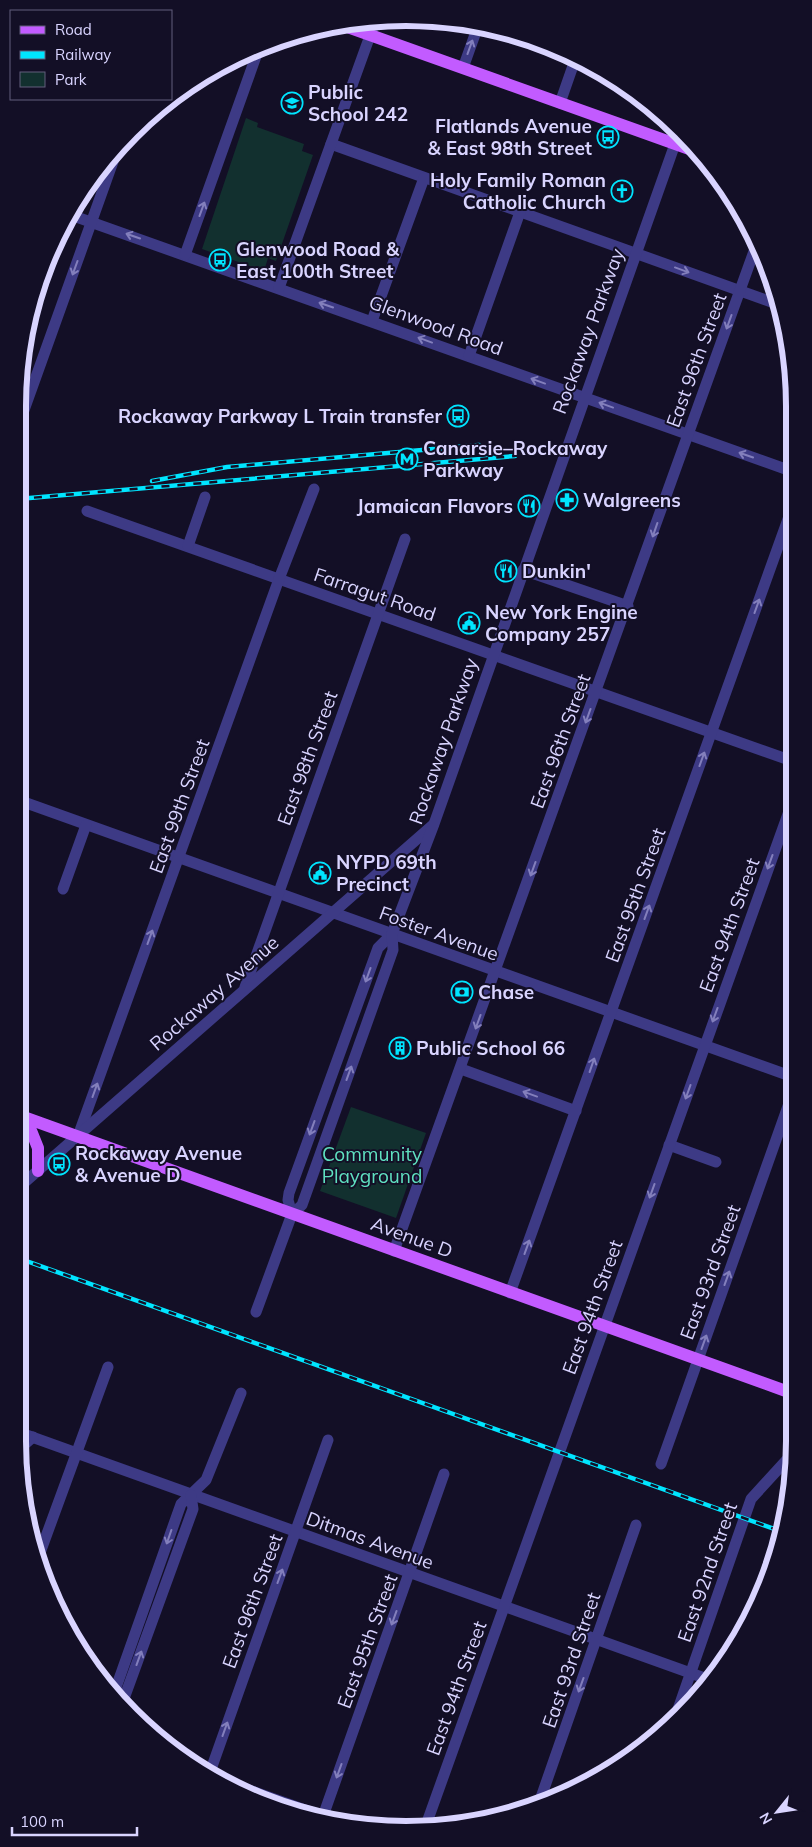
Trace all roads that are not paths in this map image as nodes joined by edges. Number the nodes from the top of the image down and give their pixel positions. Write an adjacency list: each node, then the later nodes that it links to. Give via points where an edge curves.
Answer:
1 (373, 28): 4 (street)
2 (354, 29): 4 (main road)
3 (475, 33): 7 (street, one-way to 3)
4 (370, 35): 7 (main road); 10 (street)
5 (256, 57): 18 (street, one-way to 5)
6 (573, 65): 8 (street)
7 (463, 68): 8 (main road)
8 (560, 103): 9 (main road)
9 (676, 140): 16 (street, Rockaway Parkway)
10 (331, 144): 12 (street); 19 (street)
11 (111, 167): 15 (street)
12 (424, 178): 13 (street); 22 (street)
13 (520, 212): 16 (street); 23 (street)
14 (77, 217): 15 (street, Glenwood Road)
15 (92, 222): 18 (street, Glenwood Road, one-way to 15); 25 (street, one-way to 25)
16 (636, 253): 20 (street, one-way to 20); 24 (street, Rockaway Parkway)
17 (753, 253): 20 (street, East 96th Street)
18 (185, 255): 19 (street, Glenwood Road)
19 (279, 288): 22 (street, Glenwood Road, one-way to 19)
20 (740, 290): 21 (street); 26 (street, East 96th Street, one-way to 26)
21 (771, 302)
22 (372, 321): 23 (street, Glenwood Road, one-way to 22)
23 (469, 356): 24 (street, Glenwood Road, one-way to 23)
24 (584, 397): 26 (street, Glenwood Road, one-way to 24); 34 (street, Rockaway Parkway)
25 (26, 405)
26 (688, 435): 27 (street, Glenwood Road, one-way to 26); 36 (street, East 96th Street, one-way to 36)
27 (786, 469)
28 (314, 489): 35 (street, East 99th Street)
29 (205, 497): 33 (street)
30 (87, 510): 33 (street, Farragut Road)
31 (786, 525): 40 (street, East 95th Street, one-way to 31)
32 (405, 538): 37 (street, East 98th Street)
33 (188, 546): 35 (street, Farragut Road)
34 (523, 570): 36 (street); 38 (street, Rockaway Parkway)
35 (279, 578): 37 (street, Farragut Road); 46 (street, East 99th Street)
36 (628, 606): 39 (street, East 96th Street)
37 (377, 613): 38 (street, Farragut Road); 48 (street, East 98th Street)
38 (494, 654): 39 (street, Farragut Road); 44 (street, Rockaway Parkway)
39 (596, 691): 40 (street, Farragut Road); 51 (street, East 96th Street, one-way to 51)
40 (711, 732): 41 (street, Farragut Road); 53 (street, East 95th Street, one-way to 40)
41 (786, 759)
42 (26, 803): 45 (street, Foster Avenue)
43 (786, 817): 54 (street, East 94th Street, one-way to 54)
44 (434, 824): 49 (street, Rockaway Avenue); 50 (street, Rockaway Parkway)
45 (86, 825): 46 (street, Foster Avenue); 47 (street)
46 (179, 858): 48 (street, Foster Avenue); 61 (street, East 99th Street, one-way to 46)
47 (63, 889)
48 (277, 893): 49 (street, Foster Avenue); 52 (street, East 98th Street)
49 (332, 913): 50 (street, Foster Avenue); 52 (street, Rockaway Avenue)
50 (392, 934): 51 (street, Foster Avenue); 66 (street, Rockaway Parkway, one-way to 50, via 302,1205 393,950); 66 (street, Rockaway Parkway, one-way to 66, via 378,948 289,1193)
51 (496, 971): 53 (street, Foster Avenue); 55 (street, East 96th Street, one-way to 55)
52 (244, 989): 61 (street, Rockaway Avenue)
53 (611, 1012): 54 (street, Foster Avenue); 57 (street, East 95th Street, one-way to 53)
54 (704, 1046): 56 (street, Foster Avenue); 62 (street, East 94th Street, one-way to 62)
55 (461, 1069): 57 (street, one-way to 55); 67 (street, East 96th Street)
56 (786, 1075)
57 (576, 1111): 68 (street, East 95th Street, one-way to 57)
58 (786, 1112): 71 (street, East 93rd Street, one-way to 58)
59 (26, 1117): 61 (main road, Avenue D)
60 (26, 1124): 64 (main road, via 38,1148)
61 (78, 1136): 64 (street, Rockaway Avenue); 66 (main road, Avenue D)
62 (669, 1145): 63 (street); 70 (street, East 94th Street, one-way to 70)
63 (716, 1162)
64 (38, 1171): 65 (street, Rockaway Avenue)
65 (26, 1181)
66 (292, 1214): 67 (main road, Avenue D); 69 (street, Rockaway Parkway)
67 (394, 1251): 68 (main road, Avenue D)
68 (510, 1293): 70 (main road, Avenue D)
69 (256, 1312)
70 (604, 1326): 71 (main road, Avenue D); 88 (street, East 94th Street)
71 (698, 1359): 73 (main road, Avenue D); 81 (street, East 93rd Street)
72 (108, 1367): 79 (street)
73 (786, 1391)
74 (241, 1393): 83 (street, via 206,1480)
75 (26, 1435): 76 (street, Ditmas Avenue)
76 (33, 1437): 78 (street); 79 (street, Ditmas Avenue)
77 (328, 1440): 85 (street, East 96th Street)
78 (26, 1443)
79 (77, 1454): 83 (street, Ditmas Avenue); 86 (street)
80 (785, 1462): 90 (street, East 92nd Street, via 751,1499)
81 (661, 1464)
82 (444, 1474): 87 (street, East 95th Street)
83 (191, 1495): 85 (street, Ditmas Avenue); 92 (street, one-way to 92, via 181,1504); 93 (street, one-way to 83, via 193,1509)
84 (636, 1525): 89 (street, East 93rd Street)
85 (296, 1532): 87 (street, Ditmas Avenue); 95 (street, East 96th Street, one-way to 85)
86 (42, 1548)
87 (410, 1572): 88 (street, Ditmas Avenue); 97 (street, East 95th Street, one-way to 97)
88 (504, 1606): 89 (street, Ditmas Avenue); 98 (street, East 94th Street)
89 (597, 1639): 90 (street, Ditmas Avenue); 96 (street, East 93rd Street, one-way to 96)
90 (691, 1673): 91 (street, Ditmas Avenue); 94 (street, East 92nd Street)
91 (703, 1677)
92 (116, 1686)
93 (125, 1696)
94 (680, 1704)
95 (212, 1767)
96 (542, 1796)
97 (325, 1812)
98 (428, 1820)

